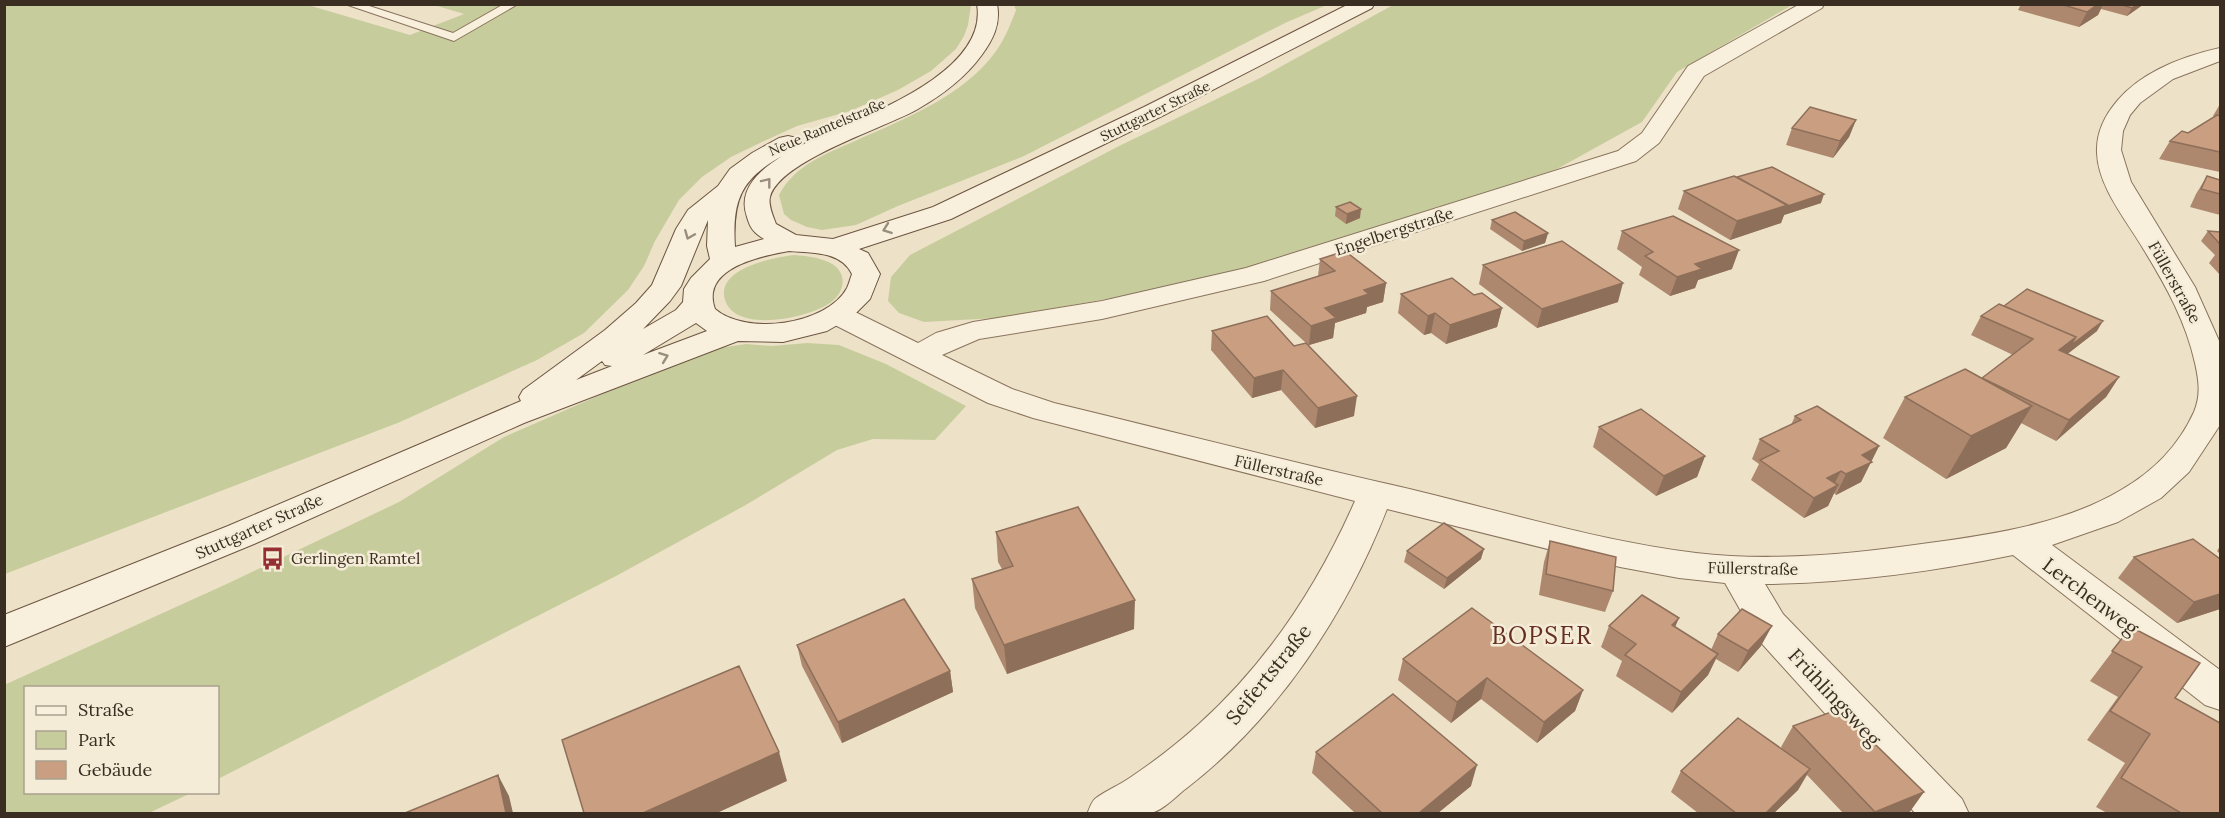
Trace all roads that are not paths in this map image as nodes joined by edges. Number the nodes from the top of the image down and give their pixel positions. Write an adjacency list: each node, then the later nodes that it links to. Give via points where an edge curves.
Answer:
1 (350, 4): 2 (lane, via 454,37)
2 (513, 4)
3 (987, 4): 7 (street, Neue Ramtelstraße, via 989,19 982,39 968,59)
4 (1365, 4): 9 (street, Stuttgarter Straße)
5 (1815, 4): 17 (street, Engelbergstraße, via 1696,71 1653,137 1627,156 1254,275 1102,310 973,331)
6 (2220, 54): 18 (street, Füllerstraße, via 2158,79 2132,98 2117,114 2109,149 2122,191 2174,276 2208,345)
7 (940, 82): 8 (street, Neue Ramtelstraße, via 804,135 762,156 739,173); 10 (street, Neue Ramtelstraße, one-way to 7, via 764,228 758,211 757,198 771,176 822,143 899,110)
8 (726, 192): 12 (street, Neue Ramtelstraße, via 721,213); 19 (street, one-way to 19, via 695,220 674,271 645,310)
9 (942, 213): 11 (street, Stuttgarter Straße, one-way to 11); 13 (street, Stuttgarter Straße, via 930,226 876,261)
10 (789, 243): 11 (street); 12 (street, via 755,249)
11 (833, 247): 13 (street, via 856,257)
12 (725, 262): 14 (street, via 703,282)
13 (866, 273): 15 (street, via 861,294)
14 (698, 304): 16 (street, via 710,320); 19 (street, Stuttgarter Straße, via 687,316 651,338)
15 (838, 315): 16 (street, via 789,332); 17 (street, Füllerstraße)
16 (735, 331): 19 (street, Stuttgarter Straße, one-way to 16)
17 (919, 354): 20 (street, Füllerstraße, via 1000,396 1045,411)
18 (2218, 392): 21 (street, Füllerstraße, via 2192,448 2154,485 2100,516)
19 (512, 416): 23 (street, Stuttgarter Straße, via 241,535)
20 (1376, 493): 22 (street, Füllerstraße, via 1581,546 1670,563); 25 (street, Seifertstraße, via 1349,555 1311,620 1228,726 1183,767)
21 (2020, 541): 22 (street, Füllerstraße, via 1886,563); 24 (street, Lerchenweg)
22 (1737, 570): 26 (street, Frühlingsweg, via 1769,625)
23 (4, 632)
24 (2220, 693)
25 (1110, 813)
26 (1946, 813)

